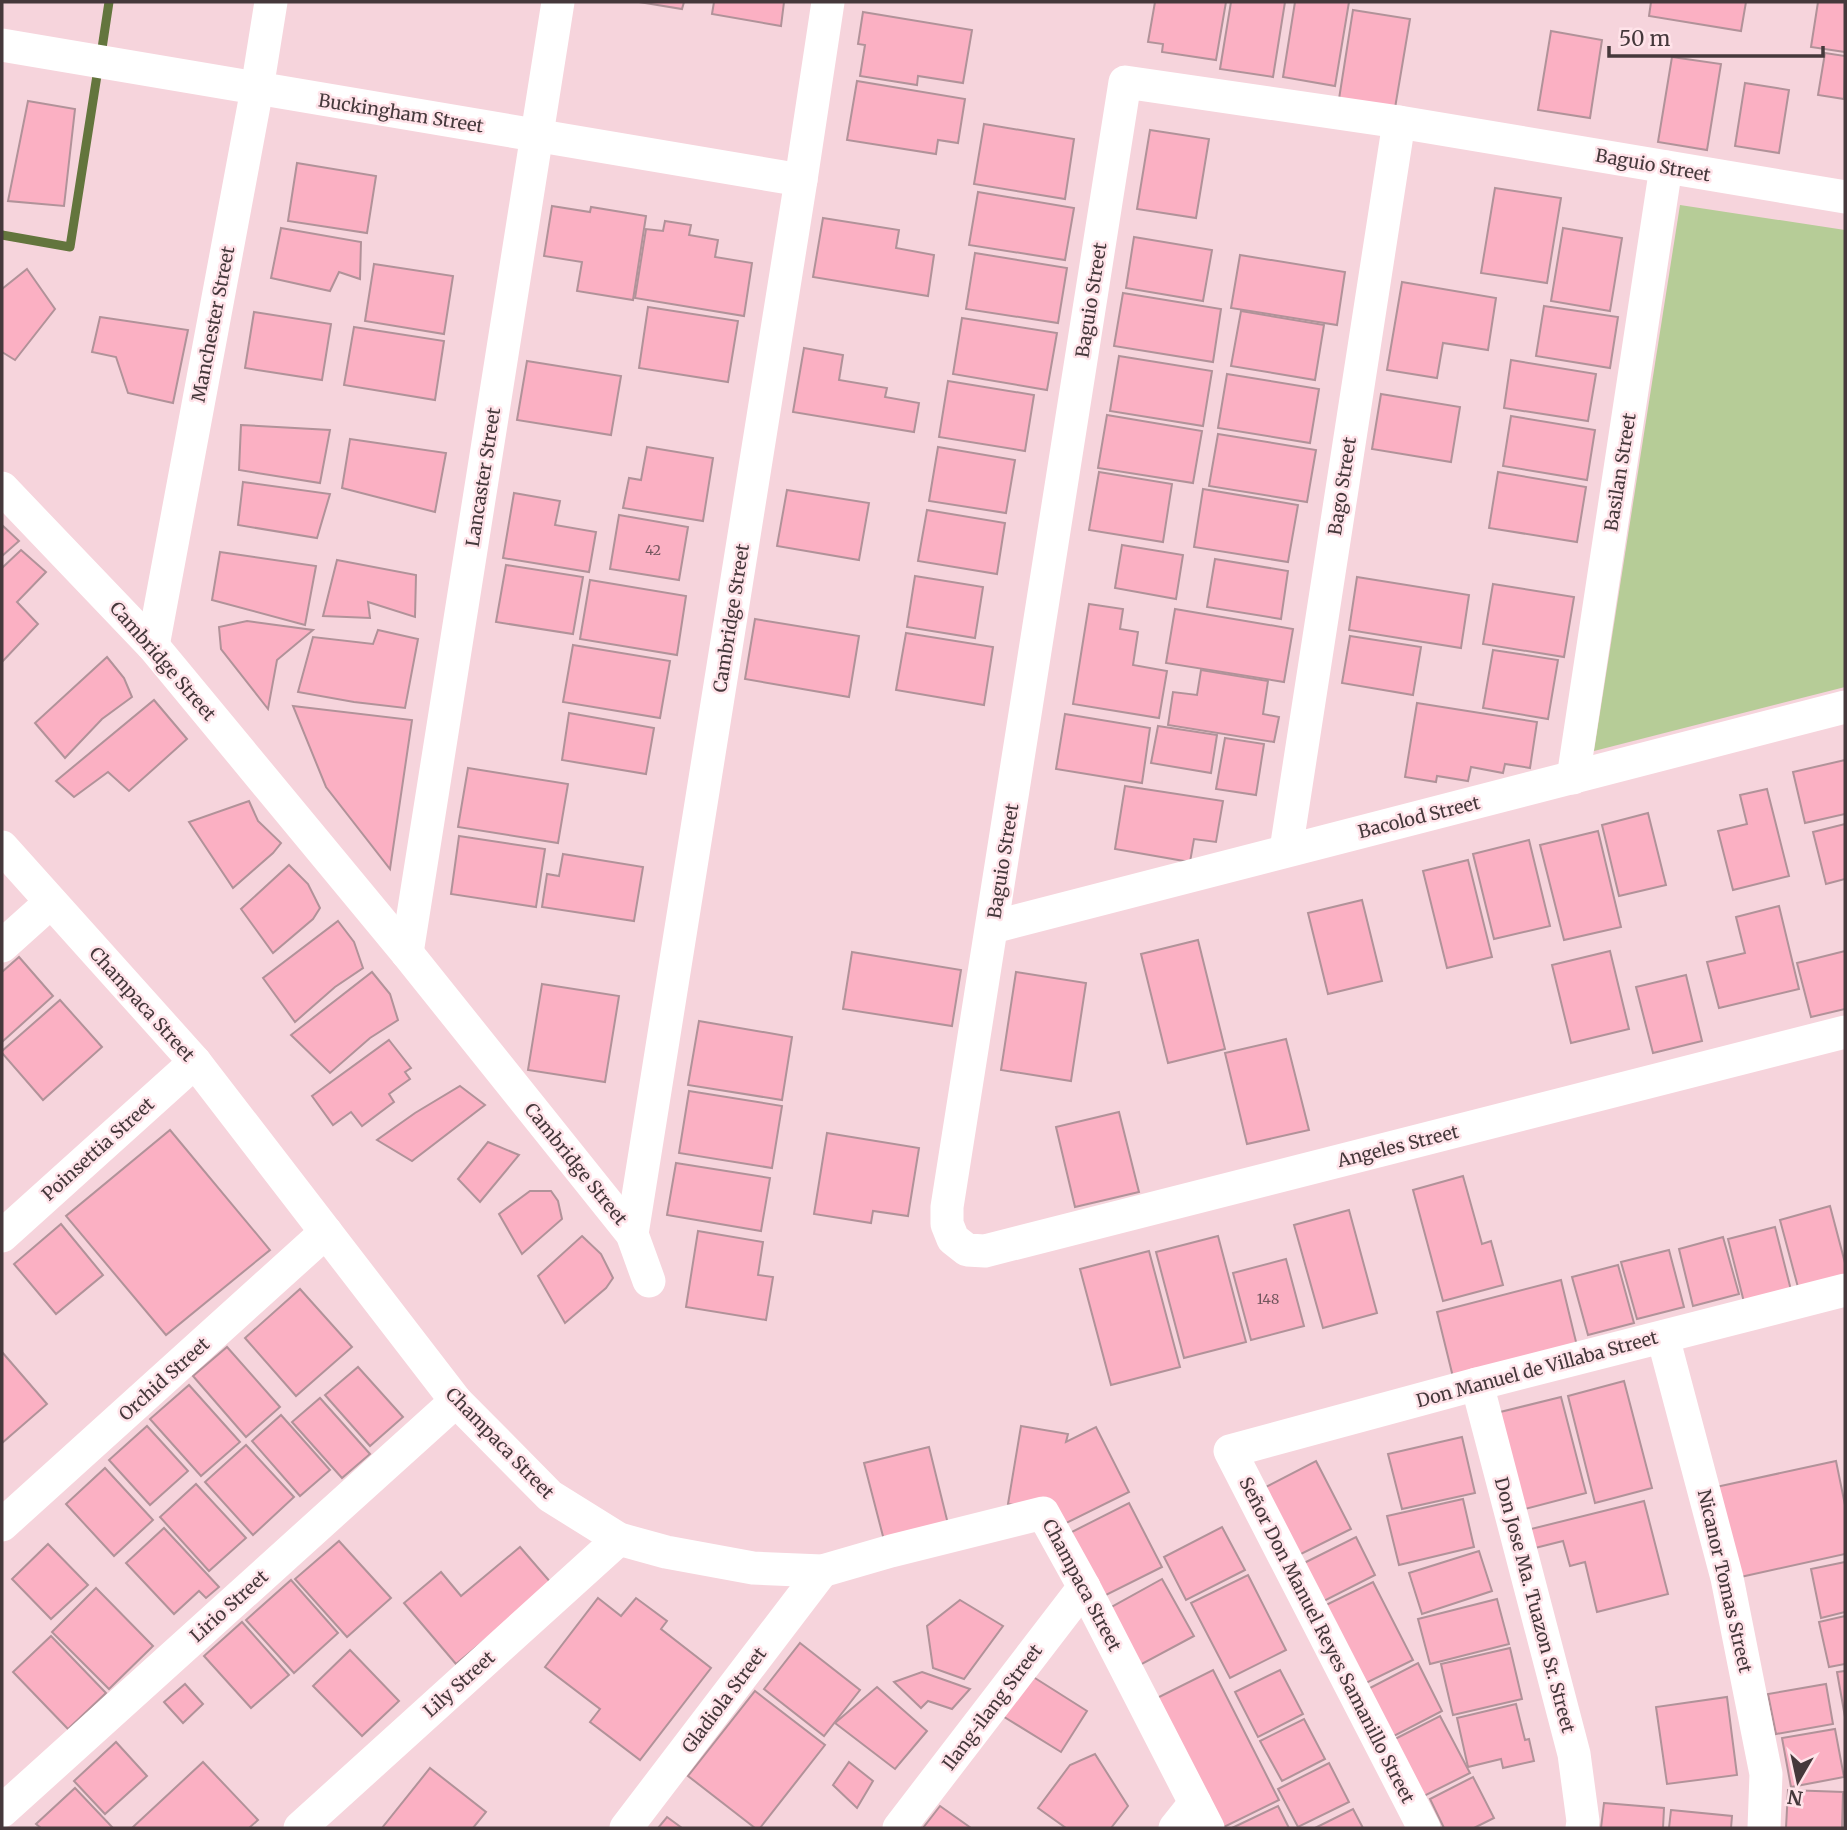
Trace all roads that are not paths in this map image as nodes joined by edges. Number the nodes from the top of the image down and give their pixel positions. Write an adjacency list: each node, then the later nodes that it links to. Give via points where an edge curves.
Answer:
1 (271, 2): 5 (street, Manchester Street)
2 (558, 2): 7 (street, Lancaster Street)
3 (828, 2): 9 (street, Cambridge Street)
4 (2, 45): 5 (street, Buckingham Street)
5 (257, 89): 7 (street, Buckingham Street); 12 (street, Manchester Street)
6 (1399, 122): 8 (street, Baguio Street); 16 (street, Bago Street); 18 (street, Baguio Street, via 1125,82)
7 (537, 136): 9 (street, Buckingham Street); 20 (street, Lancaster Street)
8 (1667, 167): 10 (street, Baguio Street); 14 (street, Basilan Street)
9 (801, 180): 24 (street, Cambridge Street)
10 (1845, 197)
11 (2, 488): 12 (street, Cambridge Street)
12 (153, 646): 20 (street, Cambridge Street)
13 (1845, 707): 14 (street, Bacolod Street)
14 (1573, 778): 16 (street, Bacolod Street)
15 (2, 848): 17 (street, Champaca Street)
16 (1286, 850): 18 (street, Bacolod Street)
17 (51, 902): 19 (street); 22 (street, Champaca Street)
18 (993, 927): 26 (street, Baguio Street, via 947,1208)
19 (2, 946)
20 (407, 953): 24 (street, Cambridge Street)
21 (1845, 1032): 26 (street, Angeles Street, via 985,1251 967,1250)
22 (195, 1062): 23 (street, Champaca Street); 25 (street, Poinsettia Street)
23 (326, 1232): 31 (street, Champaca Street); 33 (street, Orchid Street)
24 (632, 1234): 27 (street, Cambridge Street)
25 (2, 1236)
26 (953, 1239)
27 (649, 1281)
28 (1845, 1290): 29 (street, Don Manuel de Villaba Street)
29 (1663, 1337): 30 (street, Don Manuel de Villaba Street); 45 (street, Nicanor Tomas Street, via 1727,1578 1766,1774)
30 (1478, 1384): 32 (street, Don Manuel de Villaba Street); 44 (street, Don Jose Ma. Tuazon Sr. Street, via 1574,1754)
31 (456, 1401): 34 (street, Champaca Street, via 550,1496); 37 (street, Lirio Street)
32 (1230, 1451): 43 (street, Señor Don Manuel Reyes Samanillo Street)
33 (2, 1525)
34 (619, 1539): 35 (street, Champaca Street, via 752,1568); 39 (street, Lily Street)
35 (822, 1572): 36 (street, Champaca Street, via 1043,1513); 40 (street, Gladiola Street)
36 (1084, 1587): 38 (street, Champaca Street); 41 (street, Ilang-ilang Street)
37 (2, 1811)
38 (1201, 1815): 42 (street)
39 (300, 1828)
40 (626, 1828)
41 (899, 1828)
42 (1175, 1828)
43 (1424, 1828)
44 (1582, 1828)
45 (1764, 1828)

